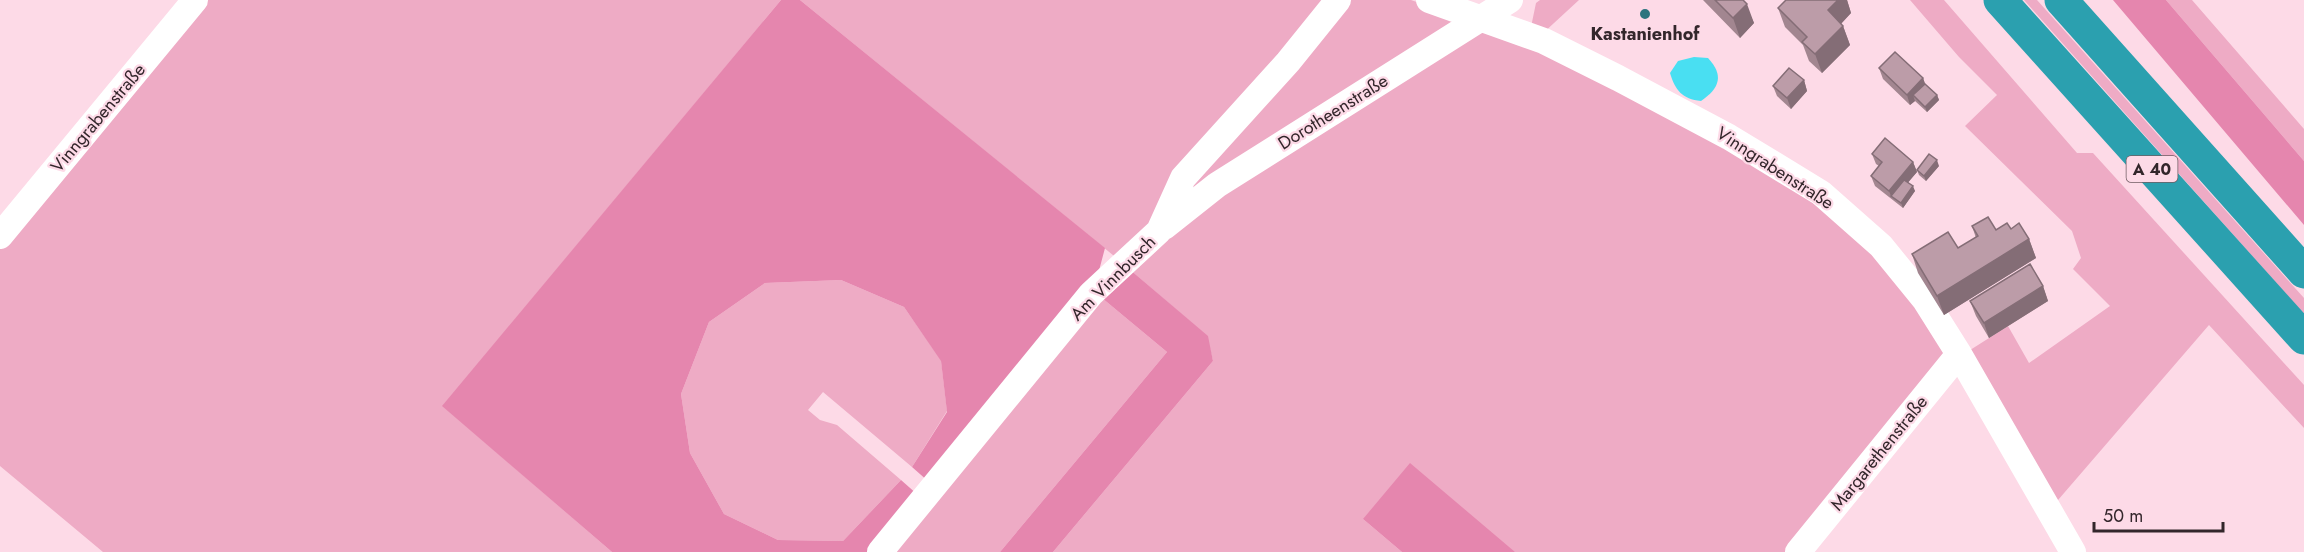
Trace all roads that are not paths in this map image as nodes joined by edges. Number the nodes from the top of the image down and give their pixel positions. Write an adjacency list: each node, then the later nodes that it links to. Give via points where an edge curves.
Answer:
1 (195, 0): 9 (street, Vinngrabenstraße)
2 (1338, 0): 8 (street, Am Vinnbusch, via 1288,62 1183,178)
3 (1429, 0): 7 (street, Vinngrabenstraße)
4 (1510, 0): 7 (street, Dorotheenstraße)
5 (2000, 0): 11 (highway, A 40)
6 (2061, 0): 10 (highway, A 40)
7 (1483, 19): 8 (street, Dorotheenstraße, via 1217,185); 12 (street, Vinngrabenstraße, via 1544,42 1618,78 1821,194 1881,246 1925,300)
8 (1159, 231): 13 (street, Am Vinnbusch, via 1091,294)
9 (0, 236)
10 (2304, 272)
11 (2304, 338)
12 (1959, 354): 14 (street, Margarethenstraße); 15 (street, Vinngrabenstraße)
13 (880, 552)
14 (1798, 552)
15 (2073, 552)

